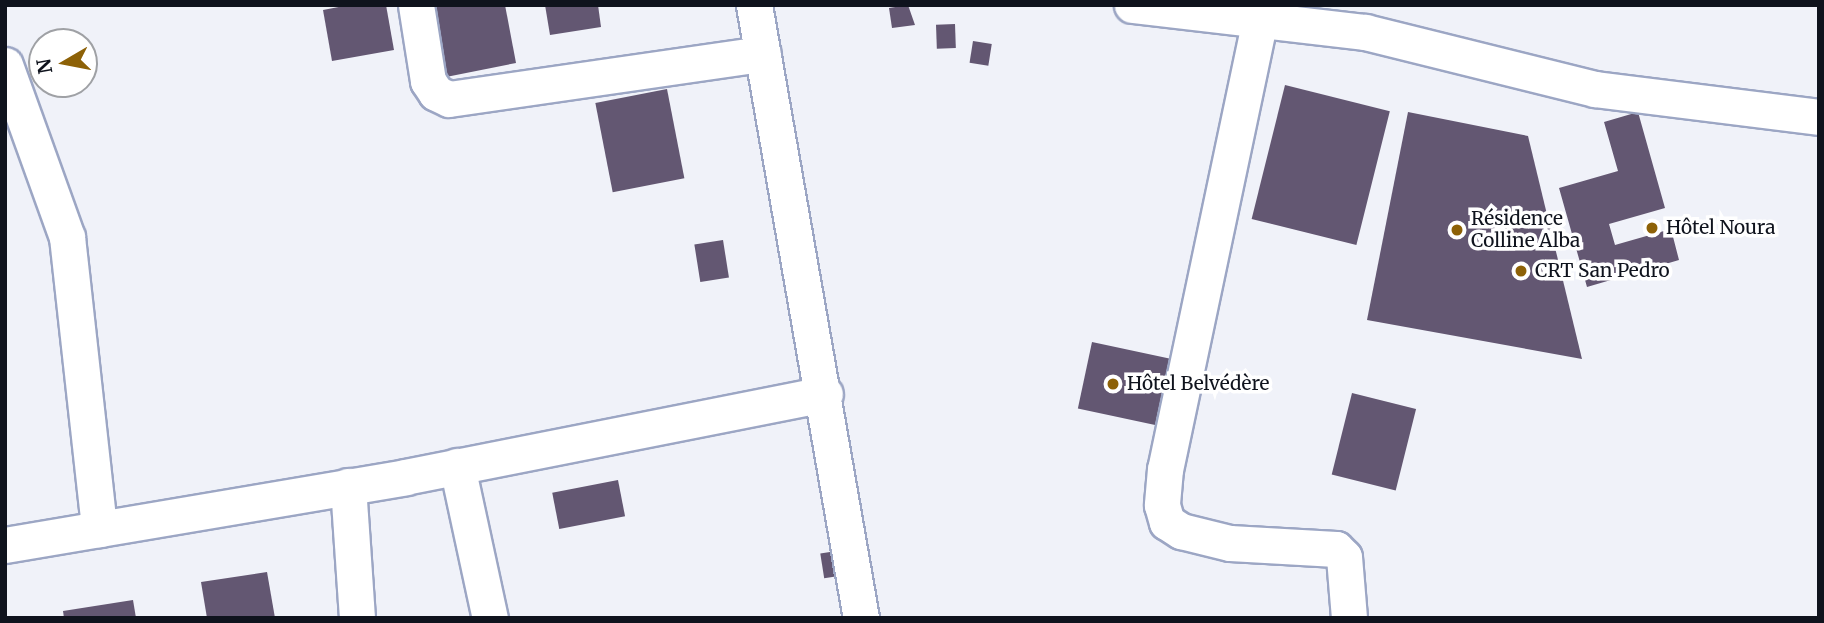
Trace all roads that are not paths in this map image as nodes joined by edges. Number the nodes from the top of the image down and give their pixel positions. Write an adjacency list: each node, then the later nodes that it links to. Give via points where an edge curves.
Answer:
1 (416, 5): 6 (street, via 428,82 436,93 449,99)
2 (754, 5): 6 (street)
3 (1132, 5): 4 (street)
4 (1260, 19): 5 (street); 17 (street, via 1165,469 1162,505 1167,522 1181,531 1230,544 1336,549 1343,556)
5 (1367, 19): 8 (street, via 1595,89)
6 (763, 54): 9 (street)
7 (5, 65): 12 (street, via 67,237)
8 (1819, 117)
9 (825, 394): 10 (street); 16 (street)
10 (457, 466): 11 (street); 15 (street)
11 (348, 486): 12 (street); 14 (street)
12 (99, 529): 13 (street)
13 (5, 545)
14 (357, 618)
15 (490, 618)
16 (861, 618)
17 (1349, 618)

